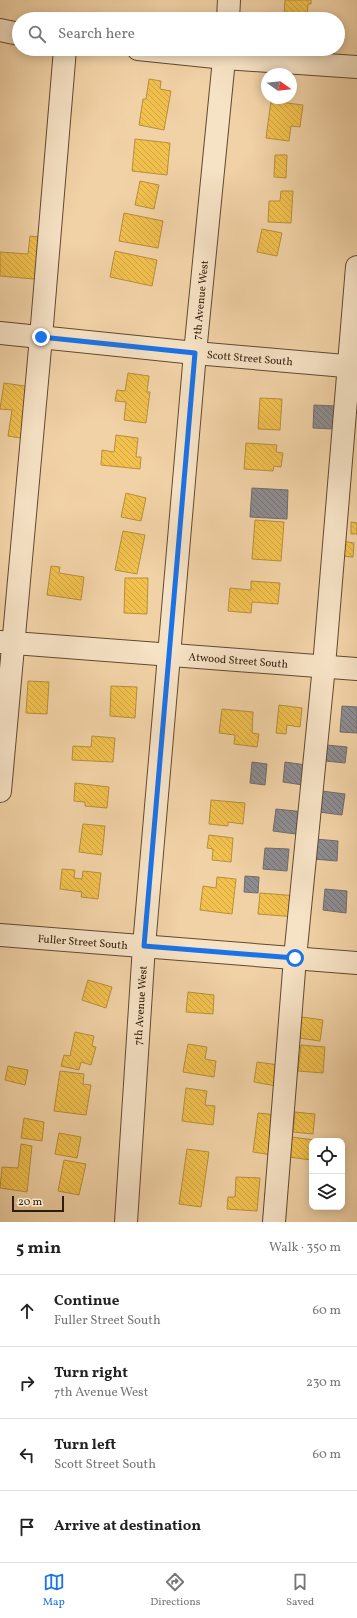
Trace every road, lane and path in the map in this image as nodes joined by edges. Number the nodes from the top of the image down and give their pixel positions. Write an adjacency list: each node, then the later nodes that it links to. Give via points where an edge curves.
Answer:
1 (229, 0): 2 (street)
2 (228, 12)
3 (0, 30): 4 (street)
4 (12, 33)
5 (64, 56): 11 (street)
6 (225, 56): 12 (street, 7th Avenue West)
7 (251, 56): 8 (street)
8 (357, 68)
9 (357, 266): 13 (street)
10 (0, 333): 11 (street, Scott Street South)
11 (41, 337): 12 (street, Scott Street South); 14 (street)
12 (195, 353): 13 (street, Scott Street South); 15 (street, 7th Avenue West)
13 (353, 367): 16 (street)
14 (7, 642): 15 (street, Atwood Street South); 18 (street)
15 (169, 653): 16 (street, Atwood Street South); 20 (street, 7th Avenue West)
16 (324, 666): 17 (street, Atwood Street South); 21 (street)
17 (357, 669)
18 (0, 791)
19 (0, 935): 20 (street, Fuller Street South)
20 (144, 946): 21 (street, Fuller Street South); 23 (street, 7th Avenue West)
21 (295, 958): 22 (street, Fuller Street South); 24 (street)
22 (357, 963)
23 (126, 1222)
24 (274, 1222)

